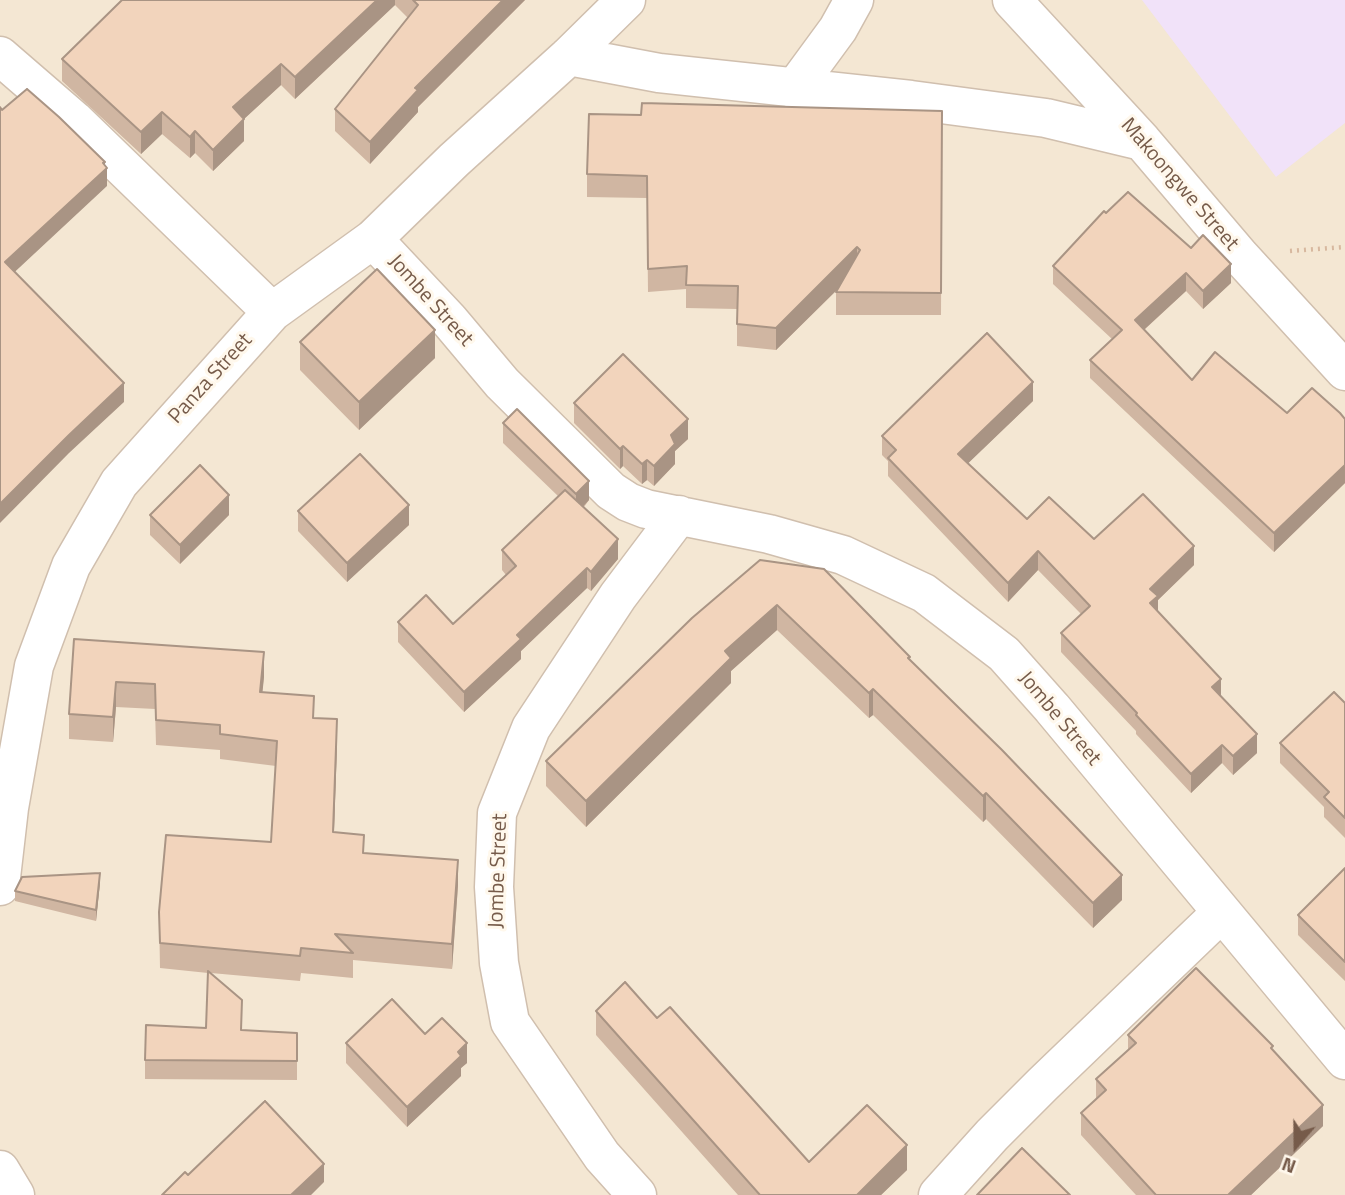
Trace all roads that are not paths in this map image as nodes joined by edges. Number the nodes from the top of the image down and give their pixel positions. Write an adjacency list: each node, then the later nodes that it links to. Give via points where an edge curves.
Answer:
1 (626, 0): 5 (street, Panza Street)
2 (854, 0): 6 (street)
3 (1012, 0): 7 (street, Makoongwe Street)
4 (0, 56): 9 (street, via 74,120)
5 (569, 57): 6 (street); 8 (street, Panza Street)
6 (794, 89): 7 (street, via 1046,118)
7 (1142, 141): 10 (street, Makoongwe Street)
8 (373, 239): 9 (street, Panza Street); 11 (street, Jombe Street, via 502,383 611,491 646,509)
9 (272, 312): 12 (street, Panza Street, via 119,483 71,566 34,666)
10 (1345, 372)
11 (679, 516): 13 (street, Jombe Street, via 843,555 924,593 1004,654); 17 (street, Jombe Street, via 618,596 531,728 497,813 494,887 499,963 510,1022 602,1156)
12 (0, 886)
13 (1221, 913): 14 (street, Jombe Street); 18 (street, via 1043,1084)
14 (1345, 1060)
15 (0, 1170): 16 (street)
16 (15, 1195)
17 (637, 1195)
18 (939, 1195)

